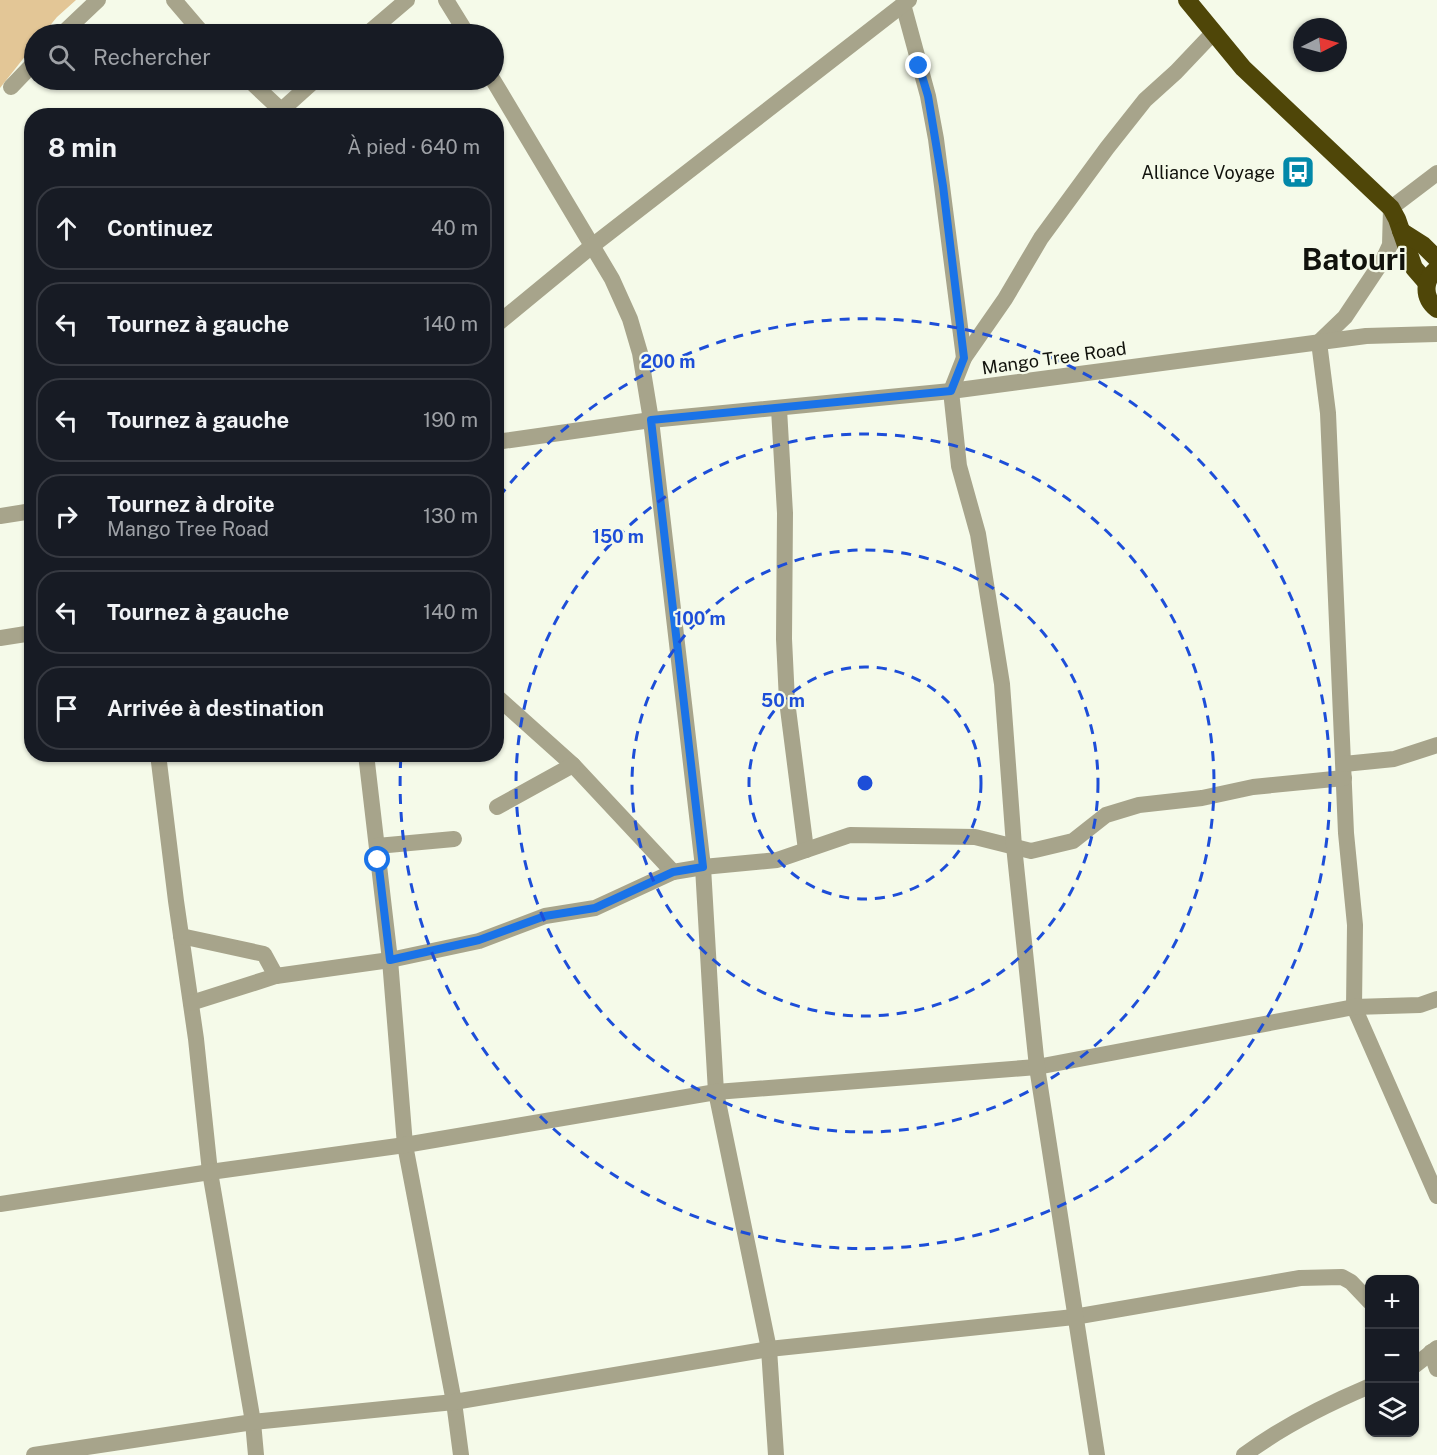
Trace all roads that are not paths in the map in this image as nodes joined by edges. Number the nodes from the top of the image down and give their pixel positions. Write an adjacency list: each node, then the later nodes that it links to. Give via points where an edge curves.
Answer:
1 (98, 0): 7 (street)
2 (174, 0): 8 (street)
3 (407, 0): 9 (street)
4 (446, 0): 10 (street)
5 (1187, 0): 11 (highway)
6 (906, 2): 22 (street); 29 (street, via 936,140)
7 (73, 24)
8 (194, 24)
9 (379, 24)
10 (461, 24)
11 (1214, 32): 20 (highway, via 1243,68); 29 (street, via 1145,100 1107,148 1041,238)
12 (24, 73): 13 (street)
13 (11, 87)
14 (258, 90): 17 (street)
15 (305, 90): 18 (street)
16 (499, 90): 22 (street)
17 (275, 108)
18 (286, 108)
19 (1437, 172): 20 (street)
20 (1391, 208): 21 (highway); 28 (street, via 1390,245 1383,260 1345,317)
21 (1401, 231): 23 (highway); 24 (highway, via 1414,267)
22 (592, 246): 26 (street); 32 (street, via 612,279 633,330)
23 (1437, 259)
24 (1432, 276): 25 (highway, via 1427,298)
25 (1437, 309)
26 (504, 318)
27 (1437, 334): 28 (street, Mango Tree Road)
28 (1319, 342): 30 (street, Mango Tree Road); 43 (street, via 1328,412)
29 (964, 358): 30 (street)
30 (951, 391): 31 (street, Mango Tree Road); 47 (street, via 959,466 978,534 1002,684)
31 (779, 409): 32 (street, Mango Tree Road); 48 (street, via 787,701)
32 (651, 420): 33 (street, Mango Tree Road); 49 (street)
33 (504, 441)
34 (24, 512): 35 (street)
35 (0, 516)
36 (24, 634): 37 (street)
37 (0, 638)
38 (504, 703): 42 (street)
39 (1437, 745): 43 (street)
40 (159, 762): 51 (street)
41 (367, 762): 46 (street)
42 (573, 765): 44 (street); 50 (street)
43 (1344, 771): 47 (street, via 1202,798 1139,805 1106,815 1073,841 1031,851); 56 (street, via 1355,925)
44 (497, 807)
45 (454, 839): 46 (street)
46 (377, 846): 52 (street)
47 (1014, 846): 48 (street, via 975,837 850,835); 57 (street)
48 (806, 850): 49 (street, via 777,860)
49 (703, 867): 50 (street); 58 (street)
50 (673, 872): 52 (street, via 595,908 545,916 479,940)
51 (181, 936): 53 (street, via 264,954); 55 (street)
52 (390, 960): 53 (street); 59 (street)
53 (276, 976): 55 (street)
54 (1437, 999): 56 (street, via 1420,1005)
55 (191, 1003): 60 (street)
56 (1354, 1007): 57 (street); 61 (street)
57 (1037, 1067): 58 (street); 64 (street)
58 (716, 1092): 59 (street); 65 (street)
59 (405, 1145): 60 (street); 70 (street)
60 (210, 1172): 62 (street); 71 (street)
61 (1437, 1196)
62 (0, 1204)
63 (1365, 1297): 64 (street, via 1342,1277 1325,1276 1243,1286)
64 (1074, 1317): 65 (street); 76 (street)
65 (769, 1349): 70 (street); 75 (street)
66 (1434, 1350): 67 (street); 68 (street)
67 (1419, 1362)
68 (1437, 1369)
69 (1365, 1388): 77 (street, via 1290,1424)
70 (454, 1402): 71 (street); 74 (street)
71 (253, 1422): 72 (street); 73 (street)
72 (34, 1455)
73 (256, 1455)
74 (461, 1455)
75 (776, 1455)
76 (1097, 1455)
77 (1244, 1455)

